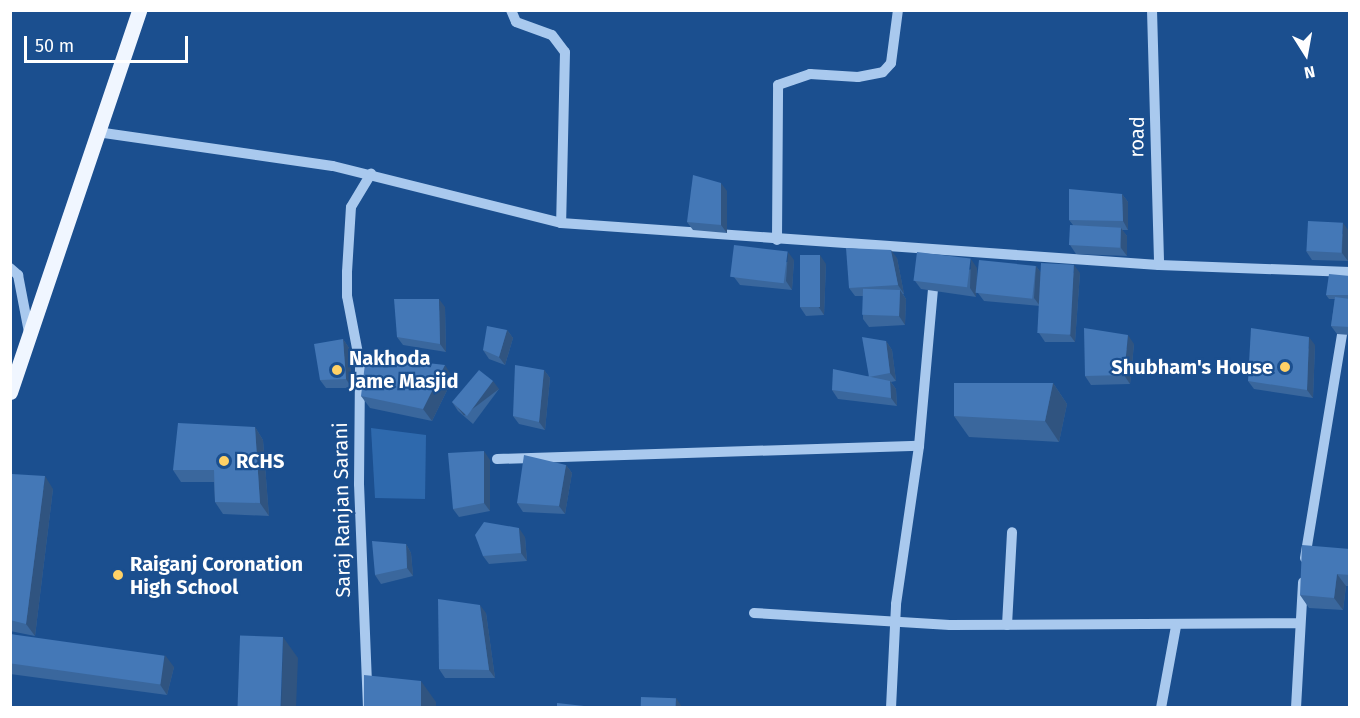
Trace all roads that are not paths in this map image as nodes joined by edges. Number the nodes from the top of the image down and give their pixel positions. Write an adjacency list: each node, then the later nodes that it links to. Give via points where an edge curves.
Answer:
1 (139, 10): 5 (main road)
2 (511, 10): 7 (street, via 516,22 552,35 565,52)
3 (898, 10): 8 (street, via 891,63 883,72 858,77 810,74 778,85)
4 (1152, 10): 10 (street, road)
5 (97, 132): 6 (street); 14 (main road)
6 (371, 174): 7 (street); 24 (street, Saraj Ranjan Sarani, via 351,207 347,272 347,296 360,364 359,484)
7 (561, 223): 8 (street)
8 (777, 240): 9 (street)
9 (936, 258): 10 (street); 16 (street)
10 (1159, 265): 12 (street)
11 (10, 268): 14 (street, via 18,275)
12 (1350, 272)
13 (1345, 311): 20 (street, via 1330,418 1308,528)
14 (30, 335): 15 (main road)
15 (10, 392)
16 (918, 446): 17 (street); 21 (street)
17 (497, 459)
18 (1012, 532): 22 (street)
19 (754, 613): 21 (street)
20 (1300, 623): 23 (street); 27 (street)
21 (895, 624): 22 (street); 25 (street)
22 (1007, 625): 23 (street)
23 (1176, 626): 26 (street)
24 (368, 708)
25 (891, 708)
26 (1161, 708)
27 (1296, 708)

